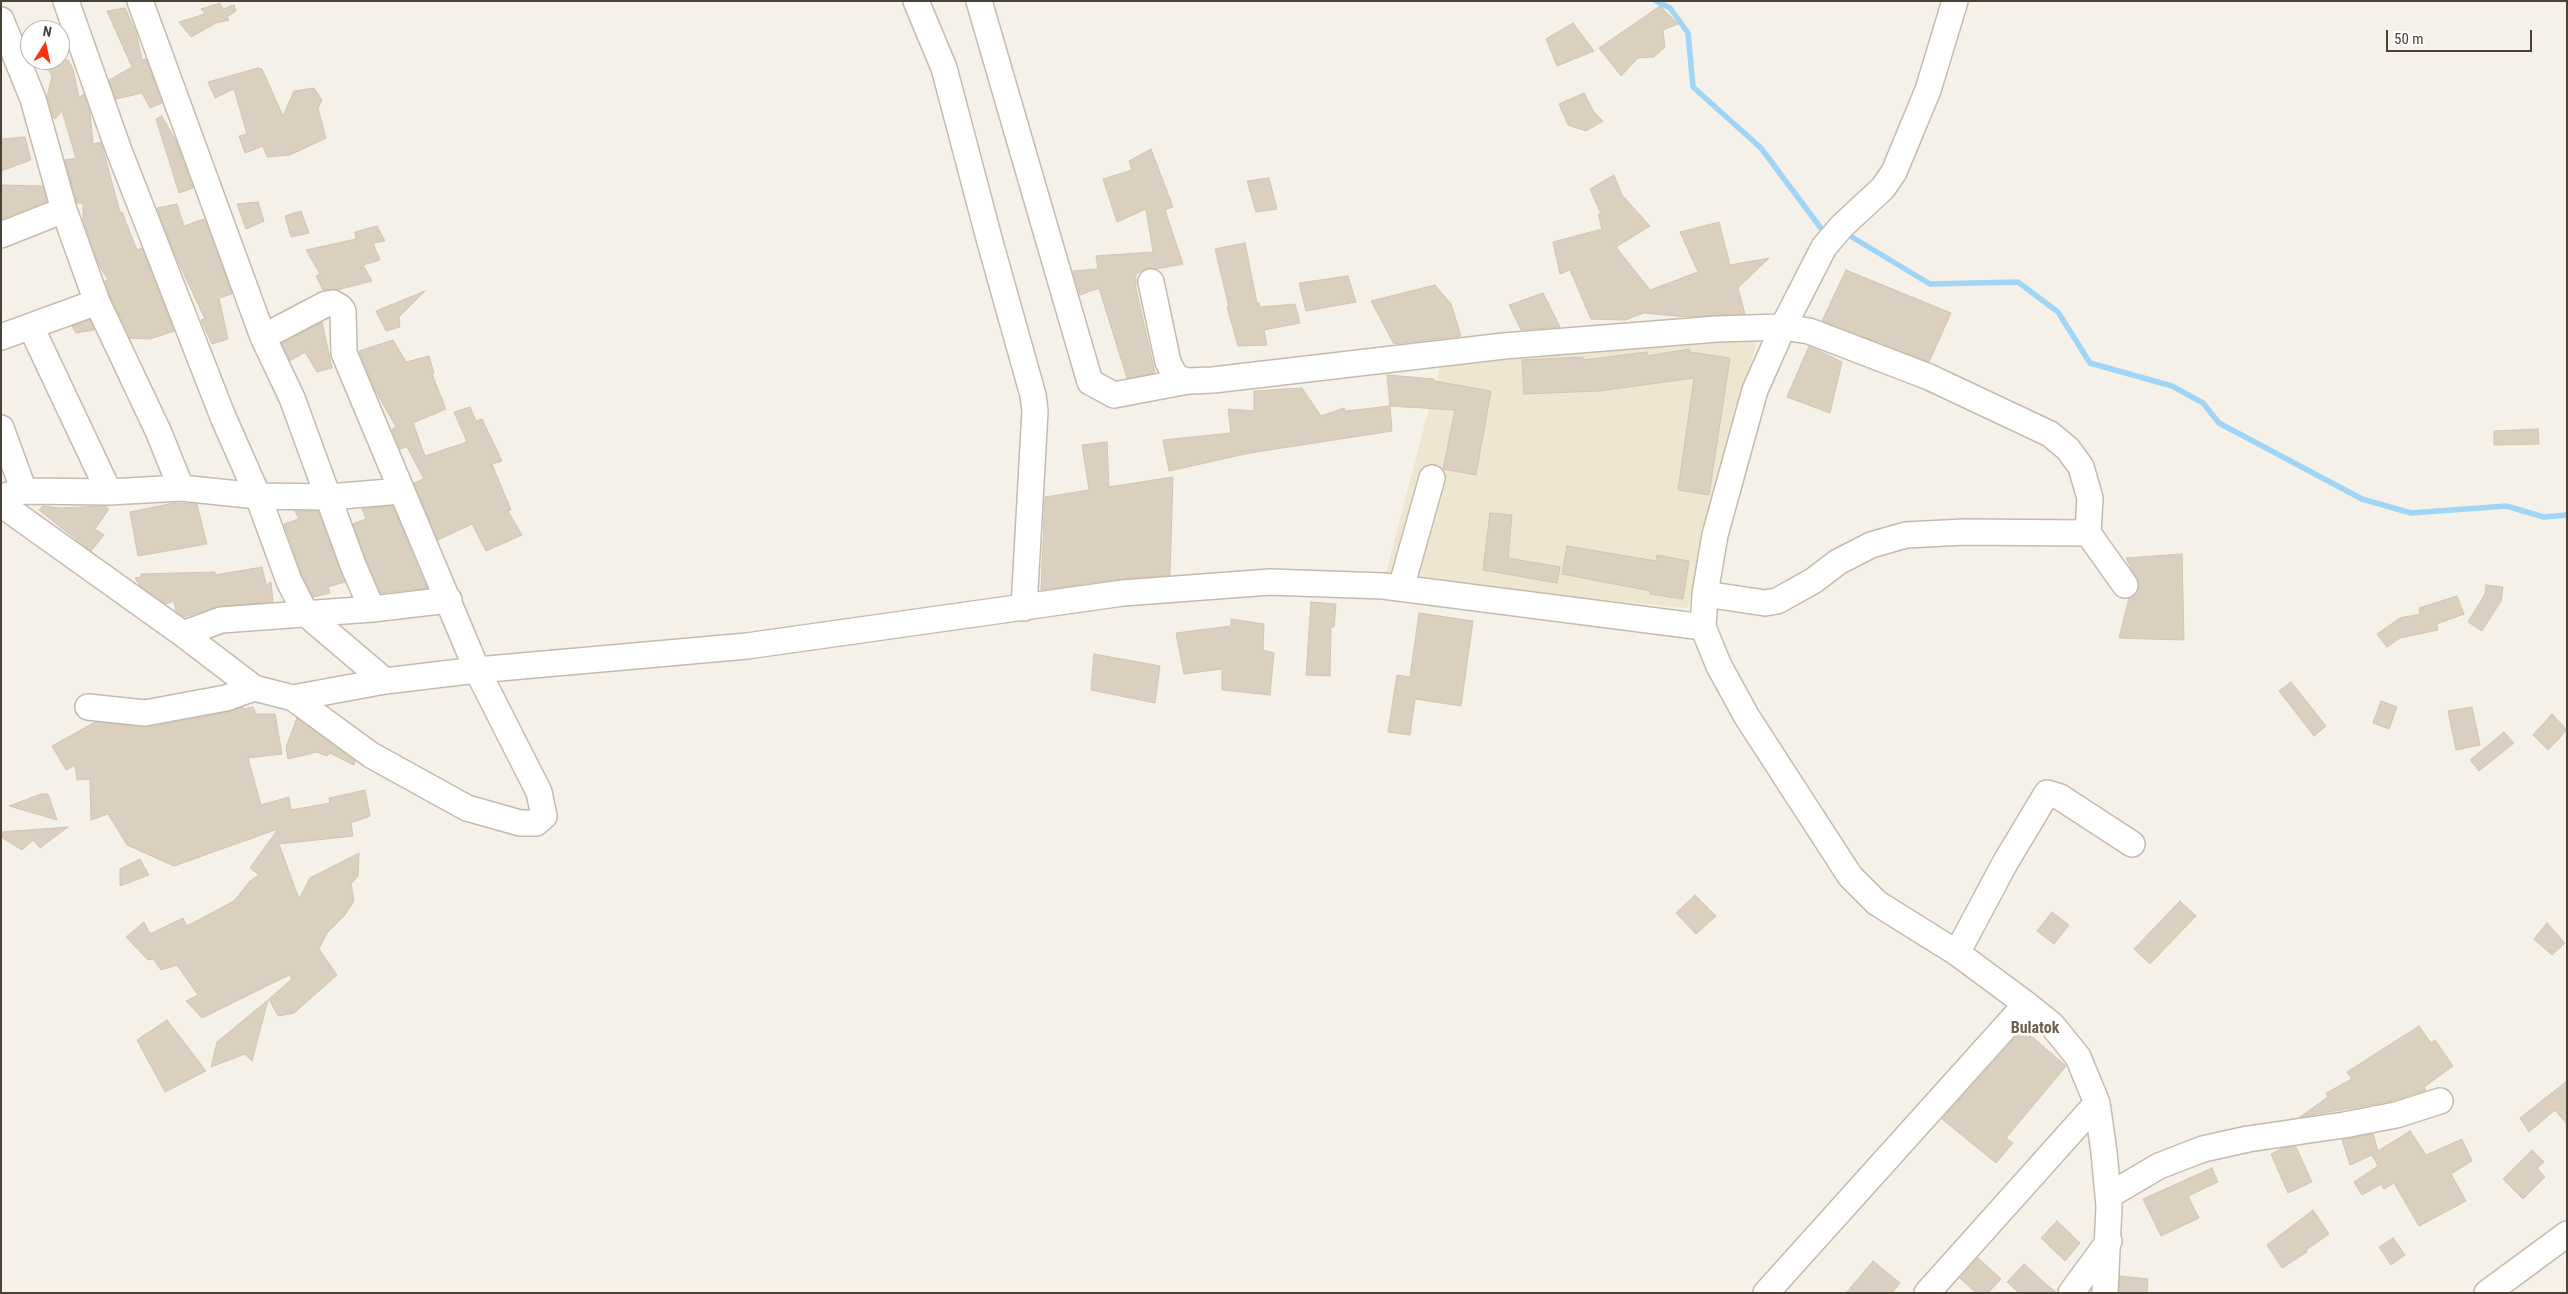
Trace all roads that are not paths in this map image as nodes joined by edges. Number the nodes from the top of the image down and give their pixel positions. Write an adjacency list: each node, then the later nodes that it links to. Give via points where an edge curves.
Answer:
1 (66, 1): 22 (street, via 121,157 223,417)
2 (140, 1): 14 (street)
3 (916, 1): 30 (street, via 944,68 1033,395 1035,411)
4 (980, 1): 15 (street, via 1090,382 1114,395)
5 (1955, 1): 12 (street, via 1928,90 1894,172 1883,188 1824,247)
6 (1, 20): 7 (street, via 33,99)
7 (64, 210): 8 (street); 10 (street)
8 (1, 235)
9 (1151, 282): 15 (street, via 1168,362 1174,374)
10 (97, 302): 11 (street); 18 (street, via 155,424)
11 (30, 327): 13 (street); 20 (street)
12 (1783, 327): 15 (street, via 1717,328 1513,345); 25 (street, via 1823,336 1929,376 2050,434 2068,449 2081,467 2090,498); 28 (street, via 1755,390 1715,534)
13 (1, 336)
14 (264, 337): 19 (street, via 326,304 340,307 344,352); 23 (street, via 292,398)
15 (1188, 381)
16 (1, 428): 21 (street)
17 (1432, 478): 27 (street)
18 (181, 488): 20 (street); 22 (street)
19 (400, 491): 23 (street); 29 (street)
20 (109, 492): 21 (street)
21 (13, 494)
22 (258, 496): 23 (street); 32 (street, via 280,561)
23 (329, 498): 31 (street)
24 (1, 504): 34 (street)
25 (2088, 532): 26 (street); 28 (street, via 1906,535 1871,545 1838,562 1813,582 1777,602)
26 (2125, 585)
27 (1401, 588): 30 (street, via 1270,582 1123,593); 33 (street)
28 (1705, 594): 33 (street)
29 (449, 600): 31 (street); 35 (street)
30 (1024, 608): 35 (street, via 747,646)
31 (372, 609): 32 (street)
32 (306, 614): 34 (street, via 221,620); 36 (street)
33 (1703, 627): 41 (street, via 1719,666 1747,716 1850,876 1877,903)
34 (183, 634): 37 (street)
35 (477, 670): 36 (street); 38 (street, via 539,792 544,816 536,823 511,821 467,808 371,755)
36 (386, 681): 38 (street)
37 (254, 688): 38 (street); 39 (street, via 226,698 145,712)
38 (293, 698)
39 (88, 707)
40 (2132, 844): 41 (street, via 2060,797 2047,793)
41 (1957, 953): 42 (street)
42 (2026, 1004): 44 (street, via 2052,1025 2078,1057); 48 (street)
43 (2440, 1101): 45 (street, via 2396,1115 2203,1149 2159,1166)
44 (2097, 1102): 45 (street); 49 (street)
45 (2108, 1196): 47 (street)
46 (2567, 1234): 52 (street)
47 (2109, 1241): 50 (street); 51 (street)
48 (1766, 1293)
49 (1927, 1293)
50 (2071, 1293)
51 (2105, 1293)
52 (2487, 1293)

